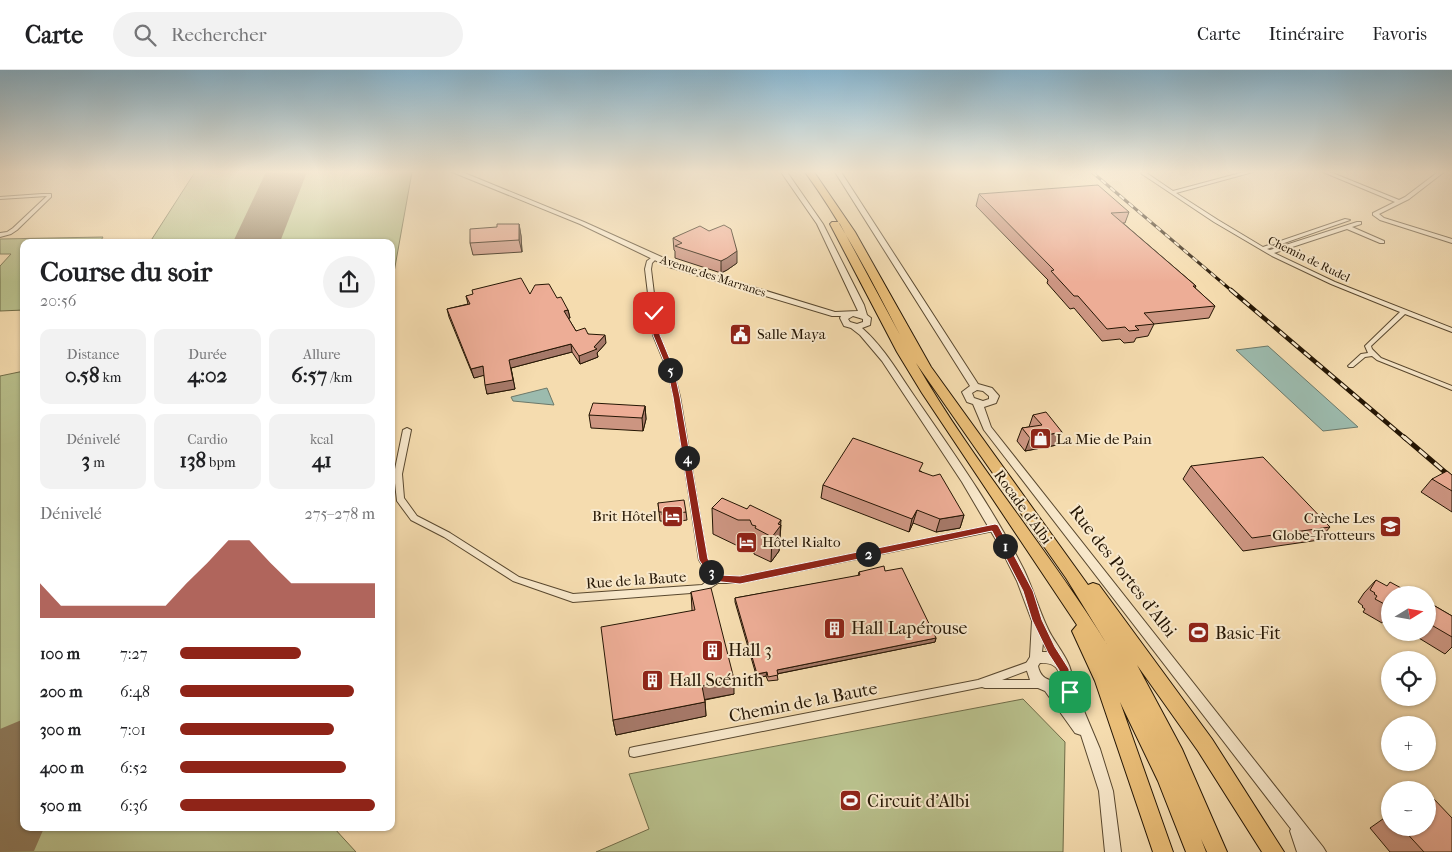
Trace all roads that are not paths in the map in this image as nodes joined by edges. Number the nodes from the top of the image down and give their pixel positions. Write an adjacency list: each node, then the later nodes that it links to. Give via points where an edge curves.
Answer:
1 (37, 208): 12 (street, via 15,229)
2 (544, 208): 17 (street, Avenue des Marranes)
3 (809, 208): 18 (street, via 820,224)
4 (824, 208): 32 (highway, Rocade d'Albi, via 843,237 901,350)
5 (836, 208): 26 (highway, Rocade d'Albi)
6 (861, 208): 28 (street)
7 (1197, 208): 15 (street, Chemin de Rudel)
8 (1386, 208): 13 (street, via 1375,214)
9 (1347, 220): 15 (street)
10 (1359, 223): 11 (street)
11 (1347, 226): 14 (street); 16 (street)
12 (0, 235)
13 (1452, 241)
14 (1382, 242)
15 (1265, 248): 16 (street, Chemin de Rudel)
16 (1271, 252): 19 (street, Chemin de Rudel, via 1344,288)
17 (656, 257): 20 (street, Avenue des Marranes, via 704,275); 34 (street, via 649,262 648,270 656,335 677,397 703,560)
18 (856, 300): 20 (street); 21 (street)
19 (1405, 311): 23 (street, Chemin de Rudel); 25 (street, via 1368,346)
20 (848, 316): 21 (street); 22 (street, Avenue des Marranes, via 848,324)
21 (865, 319): 22 (street, via 862,326); 24 (street)
22 (854, 326): 24 (street)
23 (1452, 330)
24 (871, 341): 33 (street)
25 (1372, 354): 27 (street, via 1363,355); 29 (street)
26 (924, 366): 47 (highway, Rocade d'Albi, via 1059,557 1124,656 1195,797); 48 (highway, via 1205,745)
27 (1350, 366)
28 (975, 387): 30 (street, via 968,390 967,395); 30 (street, via 987,389 994,396 990,403)
29 (1452, 388)
30 (978, 404): 43 (street, Rue des Portes d'Albi, via 987,428)
31 (407, 430): 34 (street, Rue de la Baute, via 398,474 400,499 414,518 516,579 573,598 704,588)
32 (1016, 520): 45 (highway, via 1104,680); 46 (highway, Rocade d'Albi, via 1063,589 1132,704)
33 (995, 528): 34 (street, via 740,580); 35 (street, via 1028,591)
34 (716, 578)
35 (1037, 620): 36 (street); 37 (street)
36 (1034, 662): 37 (street, via 1048,657); 39 (street, Chemin de la Baute); 40 (street, via 1033,675)
37 (1060, 663): 38 (street)
38 (1065, 680): 40 (street, via 1059,686); 41 (street)
39 (978, 684): 40 (street, Chemin de la Baute); 42 (street, Chemin de la Baute)
40 (1046, 685): 41 (street, via 1061,700)
41 (1092, 749): 44 (street, via 1106,791)
42 (634, 752)
43 (1292, 818): 49 (street); 50 (street, Rue des Portes d'Albi)
44 (1112, 848)
45 (1162, 852)
46 (1196, 852)
47 (1217, 852)
48 (1274, 852)
49 (1305, 852)
50 (1318, 852)

